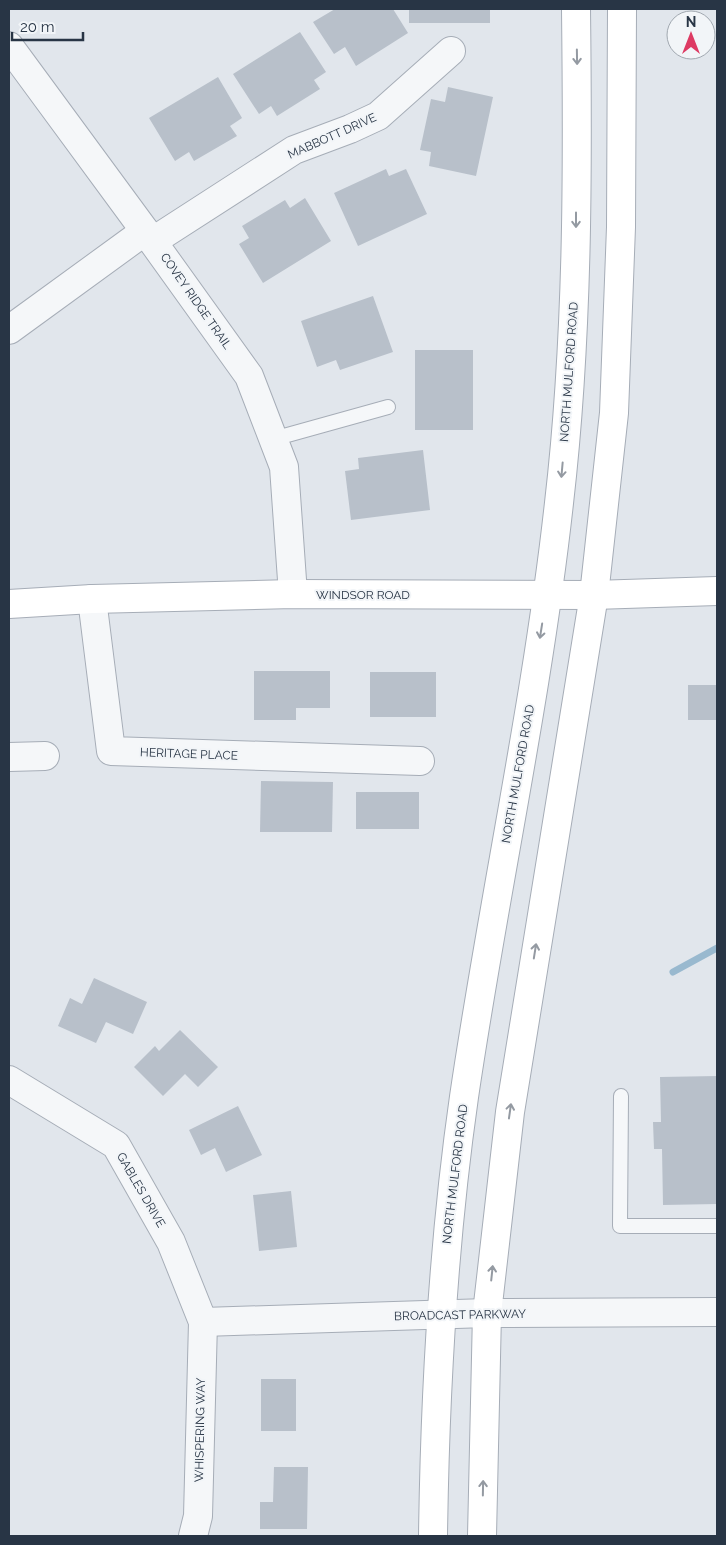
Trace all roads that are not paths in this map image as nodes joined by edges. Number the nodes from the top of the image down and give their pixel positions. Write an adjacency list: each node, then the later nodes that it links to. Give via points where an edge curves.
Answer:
1 (576, 9): 11 (street, NORTH MULFORD ROAD, one-way to 11, via 576,259 560,501)
2 (622, 9): 12 (street, via 621,227 614,413)
3 (9, 46): 5 (street, COVEY RIDGE TRAIL)
4 (451, 50): 5 (street, MABBOTT DRIVE, via 378,116 294,150)
5 (149, 236): 6 (street, MABBOTT DRIVE); 8 (street, COVEY RIDGE TRAIL, via 249,376)
6 (9, 330)
7 (388, 408): 8 (lane)
8 (273, 439): 10 (street, COVEY RIDGE TRAIL, via 284,467)
9 (717, 591): 12 (street, WINDSOR ROAD)
10 (293, 594): 11 (street, WINDSOR ROAD); 13 (street, WINDSOR ROAD)
11 (547, 595): 12 (street, WINDSOR ROAD); 23 (street, NORTH MULFORD ROAD, one-way to 23, via 464,1100)
12 (594, 595): 22 (street, one-way to 12, via 510,1112)
13 (92, 599): 14 (street, WINDSOR ROAD); 17 (street, HERITAGE PLACE, via 111,751)
14 (9, 604)
15 (45, 756): 16 (street)
16 (9, 757)
17 (420, 761)
18 (9, 1080): 24 (street, GABLES DRIVE, via 116,1145 171,1242)
19 (621, 1096): 20 (lane, via 620,1226)
20 (717, 1226)
21 (717, 1312): 22 (street, BROADCAST PARKWAY)
22 (487, 1313): 23 (street, BROADCAST PARKWAY); 27 (street, one-way to 22)
23 (441, 1314): 24 (street, BROADCAST PARKWAY); 26 (street, NORTH MULFORD ROAD)
24 (202, 1322): 25 (street, WHISPERING WAY, via 198,1516)
25 (192, 1536)
26 (433, 1536)
27 (482, 1536)

